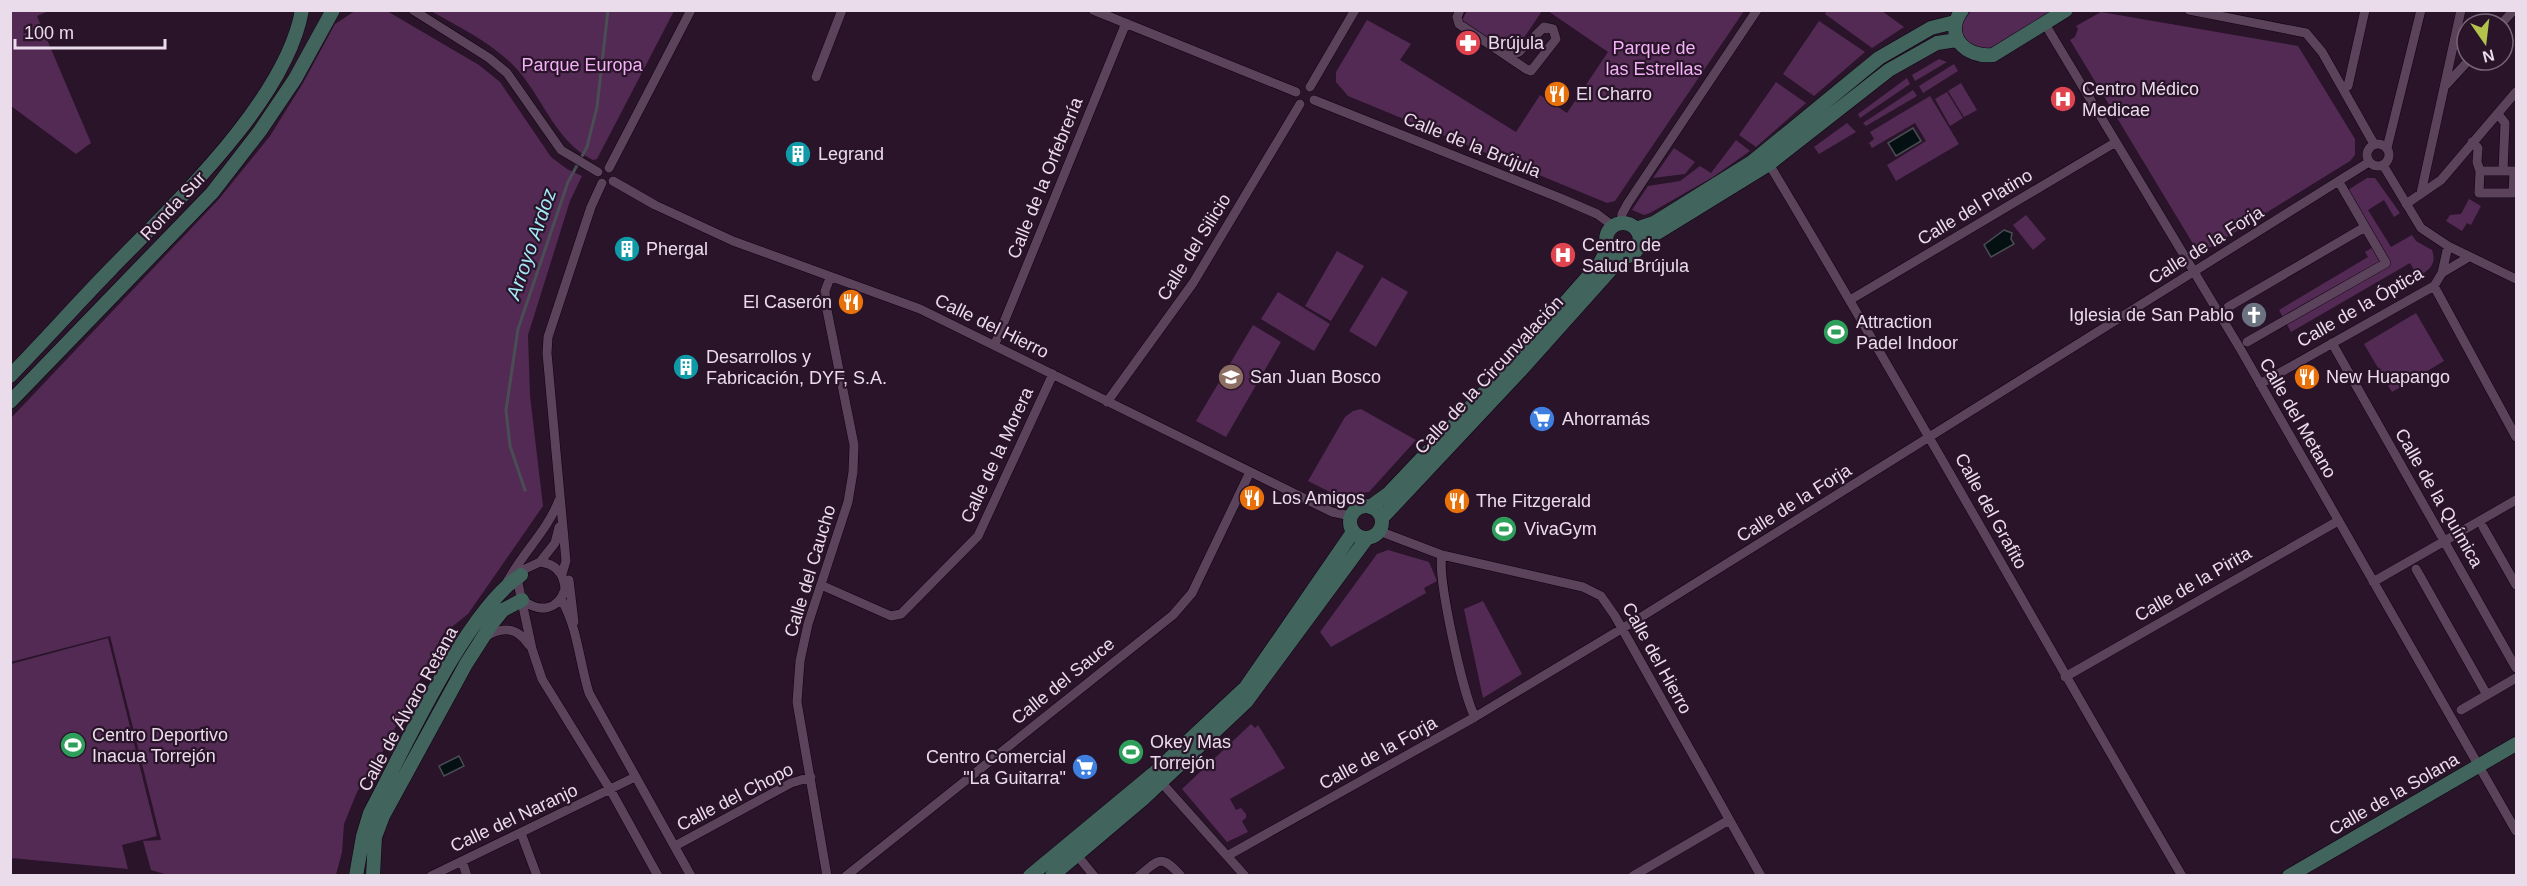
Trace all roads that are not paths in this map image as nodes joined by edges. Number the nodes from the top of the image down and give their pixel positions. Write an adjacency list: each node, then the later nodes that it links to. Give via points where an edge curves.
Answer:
1 (302, 10): 70 (street, Ronda Sur, via 277,74 244,123 197,181)
2 (333, 10): 72 (street, Ronda Sur, via 278,105 212,193)
3 (413, 10): 42 (street, via 507,73 553,141 575,160)
4 (691, 10): 39 (street)
5 (842, 10): 21 (street)
6 (1093, 10): 16 (street)
7 (1355, 10): 22 (street)
8 (1460, 10): 19 (street, via 1458,21)
9 (1757, 10): 51 (street)
10 (2066, 10): 17 (street)
11 (2189, 10): 24 (street, via 2307,33)
12 (2365, 10): 24 (street, via 2348,86)
13 (2421, 10): 35 (street)
14 (2461, 10): 23 (street)
15 (1958, 16): 18 (street); 36 (street, via 1879,58)
16 (1125, 23): 25 (street); 68 (street, Calle de la Orfebrería)
17 (2045, 24): 18 (street, via 1993,55 1973,54); 32 (street, Calle del Metano)
18 (1956, 40): 36 (street, via 1937,43 1889,70)
19 (1508, 56): 19 (street, via 1526,69 1535,69 1556,39 1553,29 1545,27 1519,52)
20 (2458, 72): 23 (street)
21 (816, 77)
22 (1310, 87): 25 (street, via 1305,85); 27 (street, via 1316,95)
23 (2444, 87): 43 (street)
24 (2344, 89): 34 (street)
25 (1296, 92): 28 (street)
26 (2517, 93): 29 (street)
27 (1314, 100): 28 (street); 51 (street, Calle de la Brújula, via 1560,198)
28 (1300, 104): 73 (street, Calle del Silicio, via 1193,283)
29 (2498, 114): 30 (street); 33 (street)
30 (2505, 123): 31 (street); 41 (street)
31 (2517, 123)
32 (2116, 142): 59 (street, Calle del Metano); 64 (street, Calle del Platino)
33 (2472, 142): 40 (street, via 2478,148); 47 (street)
34 (2374, 144): 35 (street); 37 (street, via 2366,152)
35 (2387, 148): 38 (street, via 2389,157)
36 (1765, 159): 53 (street, via 1654,224); 54 (street); 64 (street, Calle del Grafito)
37 (2369, 162): 38 (street); 45 (street, Calle de la Forja)
38 (2383, 165): 50 (street)
39 (609, 168): 42 (street); 44 (street, via 614,174)
40 (2480, 171): 41 (street); 49 (street, via 2479,193)
41 (2503, 171): 49 (street, via 2514,171)
42 (598, 172): 46 (street)
43 (2424, 179): 47 (street); 48 (street)
44 (613, 181): 46 (street); 61 (street, Calle del Hierro, via 733,241)
45 (2339, 182): 52 (street); 59 (street, Calle de la Forja)
46 (602, 183): 77 (street, via 548,337)
47 (2432, 187): 48 (street)
48 (2421, 193): 50 (street)
49 (2515, 195)
50 (2406, 204): 55 (street, via 2421,228)
51 (1617, 225): 53 (street); 56 (street, via 1606,238)
52 (2366, 227): 65 (street); 66 (street, via 2386,262)
53 (1636, 229): 54 (street)
54 (1639, 244): 57 (street, via 1632,254)
55 (2448, 246): 58 (street); 60 (street, Calle de la Óptica)
56 (1608, 248): 57 (street); 79 (street, Calle de la Circunvalación, via 1600,263 1512,363 1388,494)
57 (1622, 257): 84 (street, Calle de la Circunvalación)
58 (2469, 257): 60 (street, Calle de la Óptica); 62 (street)
59 (2195, 271): 71 (street, Calle del Metano); 74 (street, Calle de la Forja)
60 (2442, 273): 63 (street, Calle de la Óptica)
61 (830, 278): 68 (street, Calle del Hierro, via 920,309); 94 (street, Calle del Caucho, via 825,305 854,446 854,463 848,502)
62 (2517, 279)
63 (2434, 286): 67 (street, Calle de la Óptica); 75 (street)
64 (1850, 300): 74 (street, Calle del Grafito)
65 (2228, 307)
66 (2247, 342)
67 (2332, 343): 71 (street, Calle de la Óptica); 86 (street, Calle de la Química)
68 (994, 344): 69 (street, Calle del Hierro)
69 (1053, 374): 73 (street, Calle del Hierro); 94 (street, Calle de la Morera, via 978,536 901,614 891,616)
70 (10, 376)
71 (2260, 384): 82 (street, Calle del Metano)
72 (10, 402)
73 (1107, 402): 76 (street, Calle del Hierro)
74 (1931, 437): 100 (street, Calle de la Forja); 104 (street, Calle del Grafito)
75 (2517, 437)
76 (1250, 472): 80 (street, Calle del Hierro, via 1332,512); 130 (street, Calle del Sauce, via 1192,593 1173,615)
77 (560, 498): 81 (street); 96 (street, via 548,524)
78 (2517, 500): 86 (street)
79 (1370, 507): 80 (street, via 1360,507); 84 (street, via 1378,511)
80 (1351, 516): 85 (street)
81 (561, 519): 88 (street); 89 (street, via 555,543)
82 (2338, 521): 93 (street, Calle del Metano); 104 (street, Calle de la Pirita)
83 (2483, 527): 95 (street)
84 (1376, 529): 85 (street); 87 (street, Calle del Hierro); 113 (street, Calle de la Circunvalación, via 1254,694)
85 (1353, 532): 131 (street, via 1246,687 1153,774)
86 (2444, 541): 93 (street); 103 (street, Calle de la Química)
87 (1442, 555): 100 (street, Calle del Hierro, via 1594,591 1607,602); 108 (street, via 1445,591 1466,694)
88 (566, 561): 91 (street); 99 (street)
89 (540, 562): 91 (street, via 556,567); 92 (street, via 525,568)
90 (2416, 569): 106 (street)
91 (562, 574): 97 (street, via 565,589)
92 (521, 575): 96 (street, Calle de Álvaro Retana); 98 (street, via 518,583)
93 (2373, 582): 110 (street, Calle del Metano)
94 (821, 585): 112 (street, Calle del Caucho, via 800,661 797,702)
95 (2517, 585)
96 (505, 586): 122 (street, Calle de Álvaro Retana, via 454,657 370,813)
97 (561, 599): 98 (street, via 543,609); 99 (street)
98 (523, 600): 101 (street, Calle de Álvaro Retana, via 503,610); 102 (street)
99 (574, 622): 111 (street, via 589,693)
100 (1622, 629): 108 (street, Calle de la Forja); 115 (street, Calle del Hierro)
101 (483, 638): 102 (street, Calle de Álvaro Retana, via 503,629 512,630 523,635); 123 (street, Calle de Álvaro Retana, via 383,816 375,837)
102 (532, 649): 114 (street, via 557,707)
103 (2517, 668)
104 (2065, 677): 139 (street, Calle del Grafito)
105 (2517, 678): 106 (street)
106 (2487, 695): 107 (street)
107 (2461, 710)
108 (1475, 717): 120 (street, Calle de la Forja)
109 (2517, 744): 110 (street, Calle de la Solana)
110 (2480, 765): 116 (street, Calle del Metano); 140 (street, Calle de la Solana)
111 (635, 777): 114 (street, Calle del Naranjo); 118 (street)
112 (811, 777): 118 (street, Calle del Chopo, via 791,783); 129 (street, Calle del Caucho)
113 (1161, 782): 119 (street, Calle de la Circunvalación); 120 (street)
114 (611, 791): 117 (street, Calle del Naranjo); 127 (street)
115 (1730, 820): 137 (street); 138 (street, Calle del Hierro)
116 (2517, 831)
117 (521, 833): 121 (street, Calle del Naranjo); 126 (street)
118 (675, 846): 128 (street)
119 (1077, 855): 132 (street, Calle de la Circunvalación); 133 (street)
120 (1227, 856): 136 (street)
121 (462, 861): 124 (street, Calle del Naranjo); 125 (street)
122 (356, 876)
123 (373, 876)
124 (431, 876)
125 (467, 876)
126 (537, 876)
127 (658, 876)
128 (692, 876)
129 (827, 876)
130 (846, 876)
131 (1030, 876)
132 (1052, 876)
133 (1094, 876)
134 (1138, 876): 135 (street, via 1162,860 1168,861)
135 (1180, 876)
136 (1245, 876)
137 (1633, 876)
138 (1761, 876)
139 (2182, 876)
140 (2289, 876)

